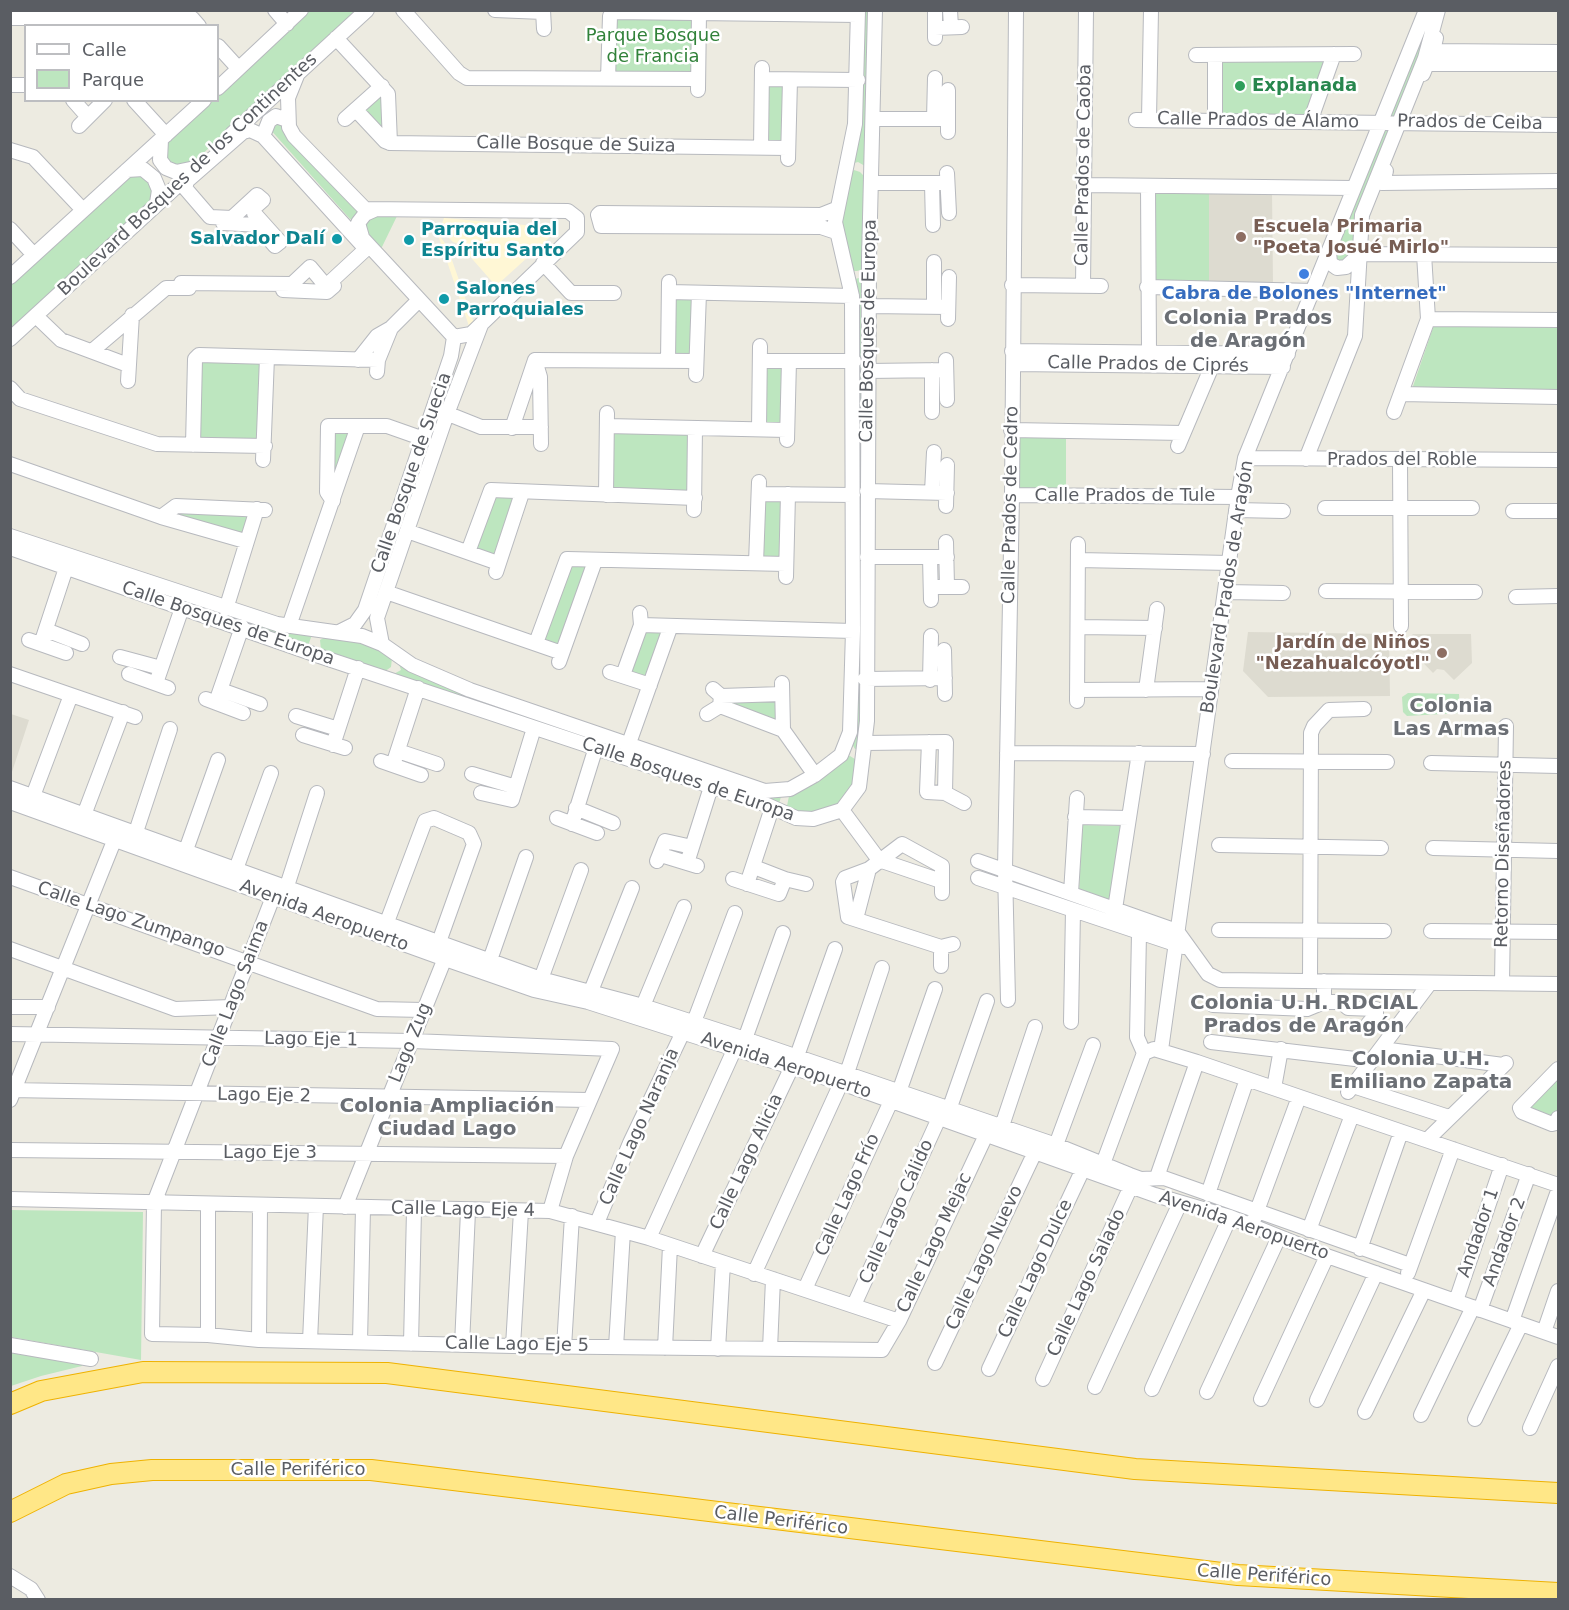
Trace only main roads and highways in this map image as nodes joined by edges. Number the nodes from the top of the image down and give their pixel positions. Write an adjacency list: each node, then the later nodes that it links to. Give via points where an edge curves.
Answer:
1 (10, 1404): 2 (highway, via 40,1391 143,1372 387,1373 1135,1469)
2 (1558, 1493)
3 (10, 1512): 4 (highway, Calle Periférico, via 66,1484 111,1474 152,1470 371,1470 1238,1575)
4 (1558, 1593)

